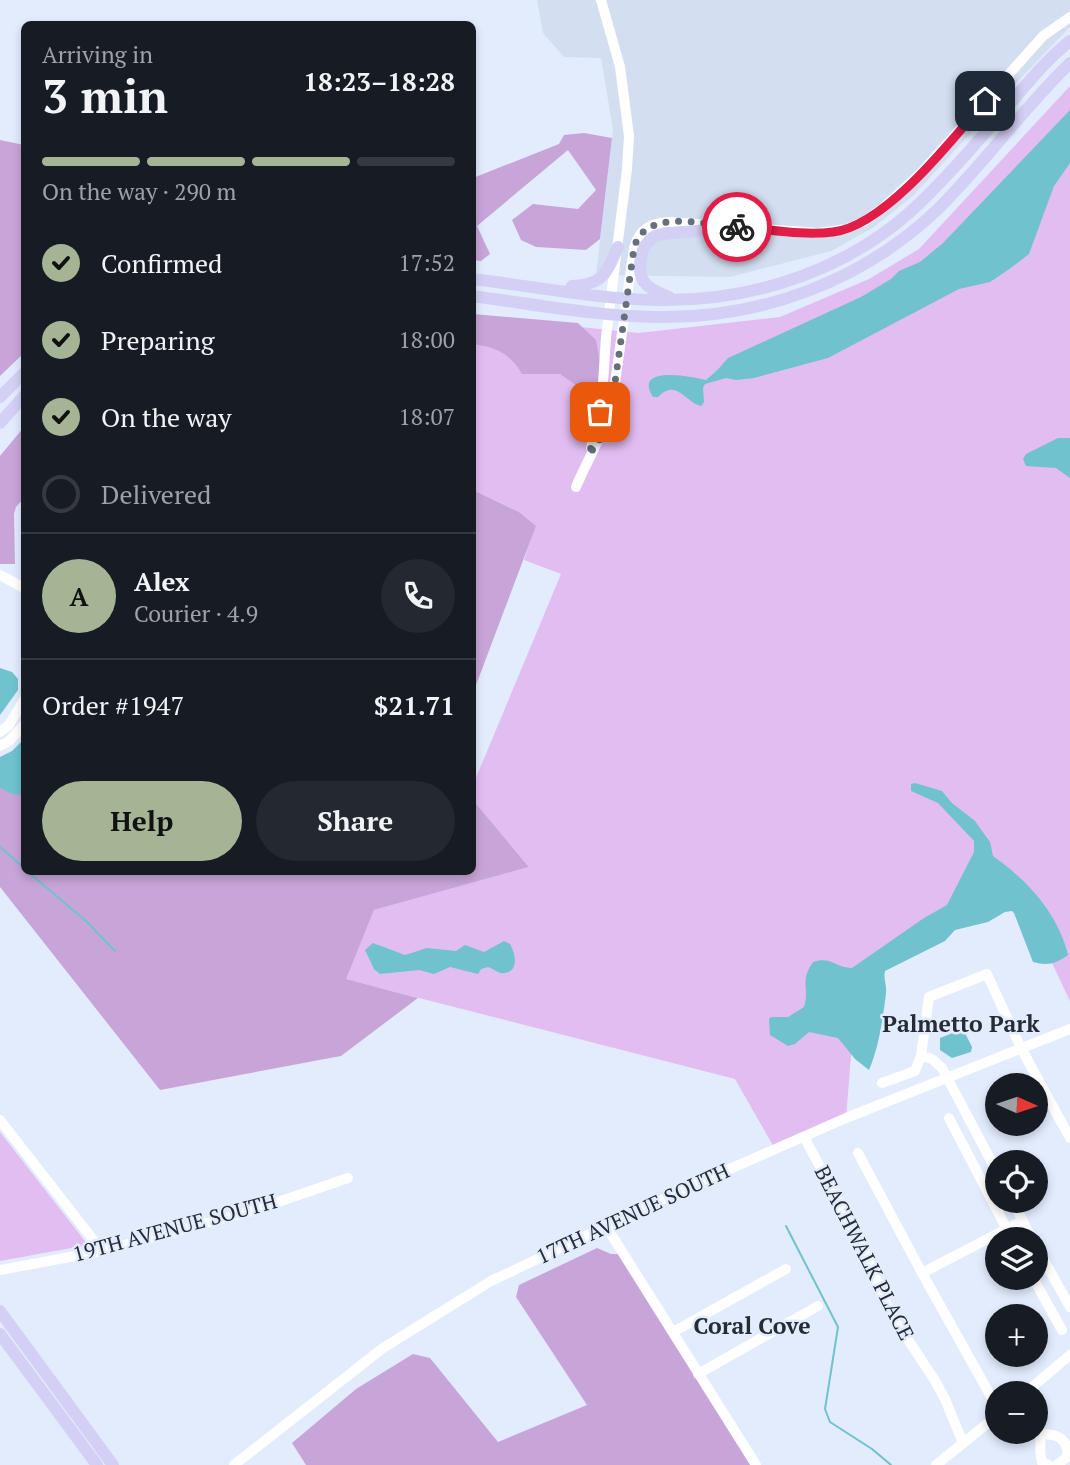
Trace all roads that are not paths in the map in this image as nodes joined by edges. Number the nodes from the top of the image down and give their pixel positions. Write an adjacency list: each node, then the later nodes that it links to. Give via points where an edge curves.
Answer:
1 (601, 0): 6 (street, via 620,67 629,135)
2 (1070, 17): 5 (street, via 1043,36 920,174 865,221 819,233)
3 (1070, 41): 12 (main road, via 931,192 873,240 784,283 740,294)
4 (1070, 63): 14 (main road, via 938,208 866,264 818,288 755,308 679,317)
5 (723, 226): 11 (street, via 669,222 647,227 635,243); 12 (main road, via 663,233 643,248 642,281 649,289)
6 (618, 247): 8 (main road, via 601,279); 10 (street)
7 (476, 280): 8 (main road)
8 (544, 288): 10 (main road)
9 (476, 296): 13 (main road)
10 (612, 297): 11 (main road); 13 (street)
11 (627, 299): 12 (main road); 14 (street)
12 (676, 300)
13 (610, 313): 14 (main road); 19 (street, via 602,400)
14 (625, 315): 19 (street, via 611,411)
15 (21, 376): 16 (main road)
16 (0, 397)
17 (21, 399): 18 (main road)
18 (0, 423)
19 (589, 455): 20 (street)
20 (576, 487)
21 (0, 575): 23 (street)
22 (0, 584): 23 (street)
23 (20, 586)
24 (21, 705): 26 (street)
25 (21, 728): 27 (street)
26 (0, 732)
27 (0, 746)
28 (1070, 1029): 29 (street, 17TH AVENUE SOUTH)
29 (1021, 1048): 30 (street, via 987,974 929,997); 31 (street, 17TH AVENUE SOUTH); 36 (street)
30 (921, 1056): 31 (street, via 932,1059); 32 (street, via 915,1071)
31 (946, 1076): 35 (street, 17TH AVENUE SOUTH); 37 (street)
32 (882, 1083)
33 (948, 1118): 43 (street)
34 (0, 1120): 47 (street)
35 (804, 1137): 42 (street, 17TH AVENUE SOUTH); 65 (street, BEACHWALK PLACE, via 860,1241 891,1314 934,1378)
36 (1070, 1138)
37 (985, 1150)
38 (858, 1153): 51 (street)
39 (348, 1178): 47 (street, 19TH AVENUE SOUTH, via 255,1210)
40 (1018, 1213): 41 (street)
41 (1022, 1221): 44 (street); 45 (street)
42 (606, 1226): 57 (street); 69 (street, 17TH AVENUE SOUTH, via 491,1281 383,1348)
43 (1006, 1227)
44 (1016, 1227)
45 (1025, 1227)
46 (985, 1245): 51 (street)
47 (102, 1251): 50 (street, 19TH AVENUE SOUTH)
48 (1048, 1268): 54 (street)
49 (786, 1269): 57 (street)
50 (0, 1270)
51 (922, 1273): 62 (street)
52 (1040, 1290): 56 (street)
53 (818, 1306): 60 (street)
54 (1070, 1307)
55 (0, 1311): 68 (main road)
56 (1062, 1330)
57 (673, 1332): 60 (street)
58 (0, 1334): 67 (main road)
59 (1070, 1355): 61 (street)
60 (698, 1374): 70 (street)
61 (1039, 1381)
62 (985, 1386)
63 (985, 1425): 65 (street)
64 (1048, 1433): 73 (street, via 1066,1443 1067,1457)
65 (963, 1443): 71 (street)
66 (1040, 1444): 72 (street, via 1042,1462)
67 (97, 1465)
68 (113, 1465)
69 (234, 1465)
70 (756, 1465)
71 (936, 1465)
72 (1049, 1465)
73 (1057, 1465)

